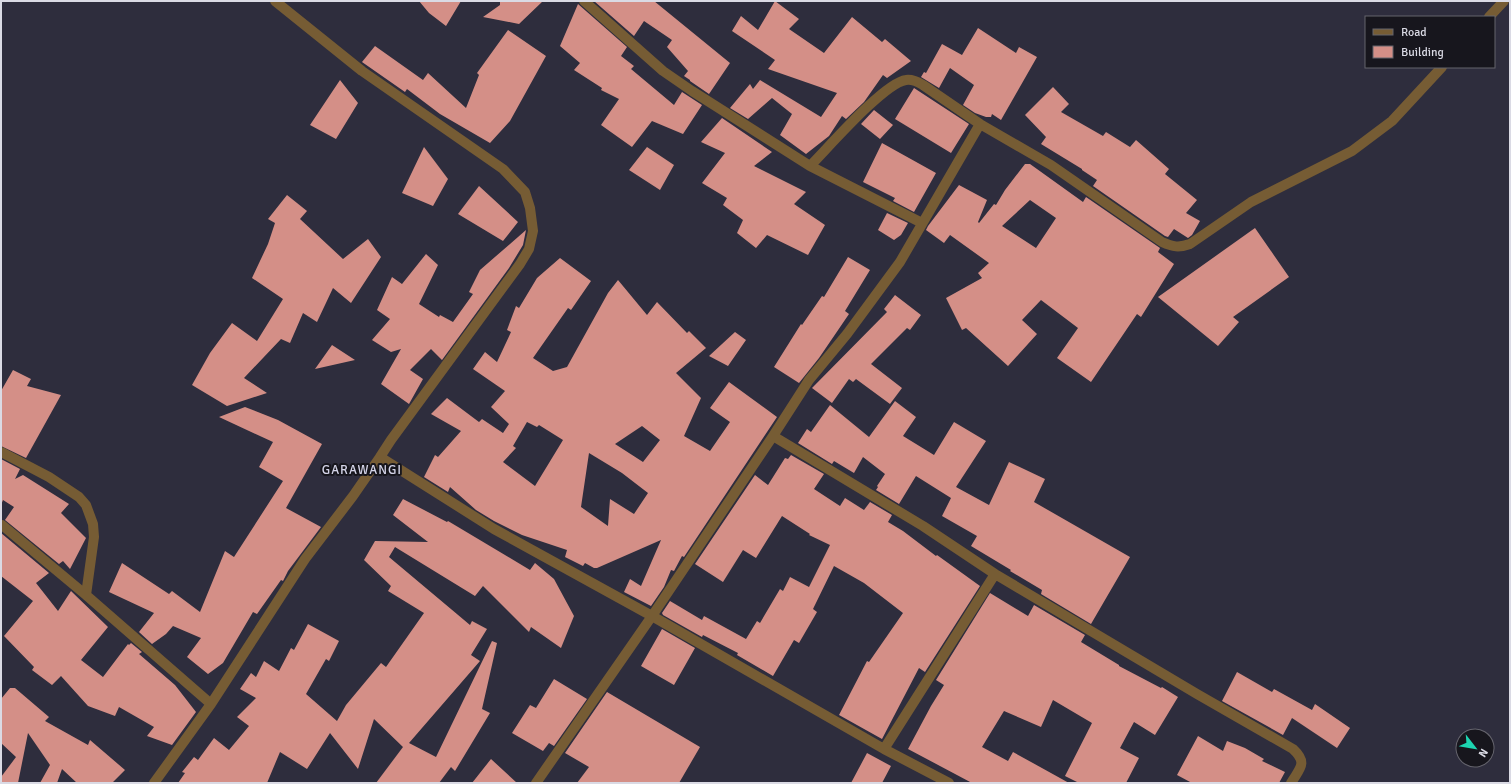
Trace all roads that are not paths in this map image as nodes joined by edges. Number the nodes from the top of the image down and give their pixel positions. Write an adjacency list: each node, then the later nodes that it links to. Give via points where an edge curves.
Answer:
1 (275, 1): 11 (street, via 362,71 503,169 525,192 530,208 533,231 529,249 520,264)
2 (584, 1): 7 (street, via 663,71)
3 (1504, 1): 4 (street)
4 (1490, 16)
5 (1441, 68): 6 (street, via 1392,121 1352,151 1251,202 1182,247 1162,242 1051,165)
6 (980, 124): 7 (street, via 923,85 907,79 898,82 870,104); 8 (street)
7 (810, 166): 8 (street)
8 (922, 224): 9 (street, via 900,262 809,380)
9 (773, 436): 13 (street, via 923,526); 15 (street)
10 (1, 452): 14 (street, via 49,477 79,497 86,505 93,524 94,538)
11 (380, 457): 15 (street, via 494,529); 16 (street, via 305,559)
12 (2, 525): 14 (street)
13 (995, 574): 17 (street); 21 (street, via 1293,749 1299,754 1302,762)
14 (86, 595): 16 (street)
15 (652, 616): 17 (street); 19 (street)
16 (211, 704): 18 (street)
17 (884, 749): 20 (street)
18 (154, 783)
19 (536, 783)
20 (950, 783)
21 (1291, 783)

